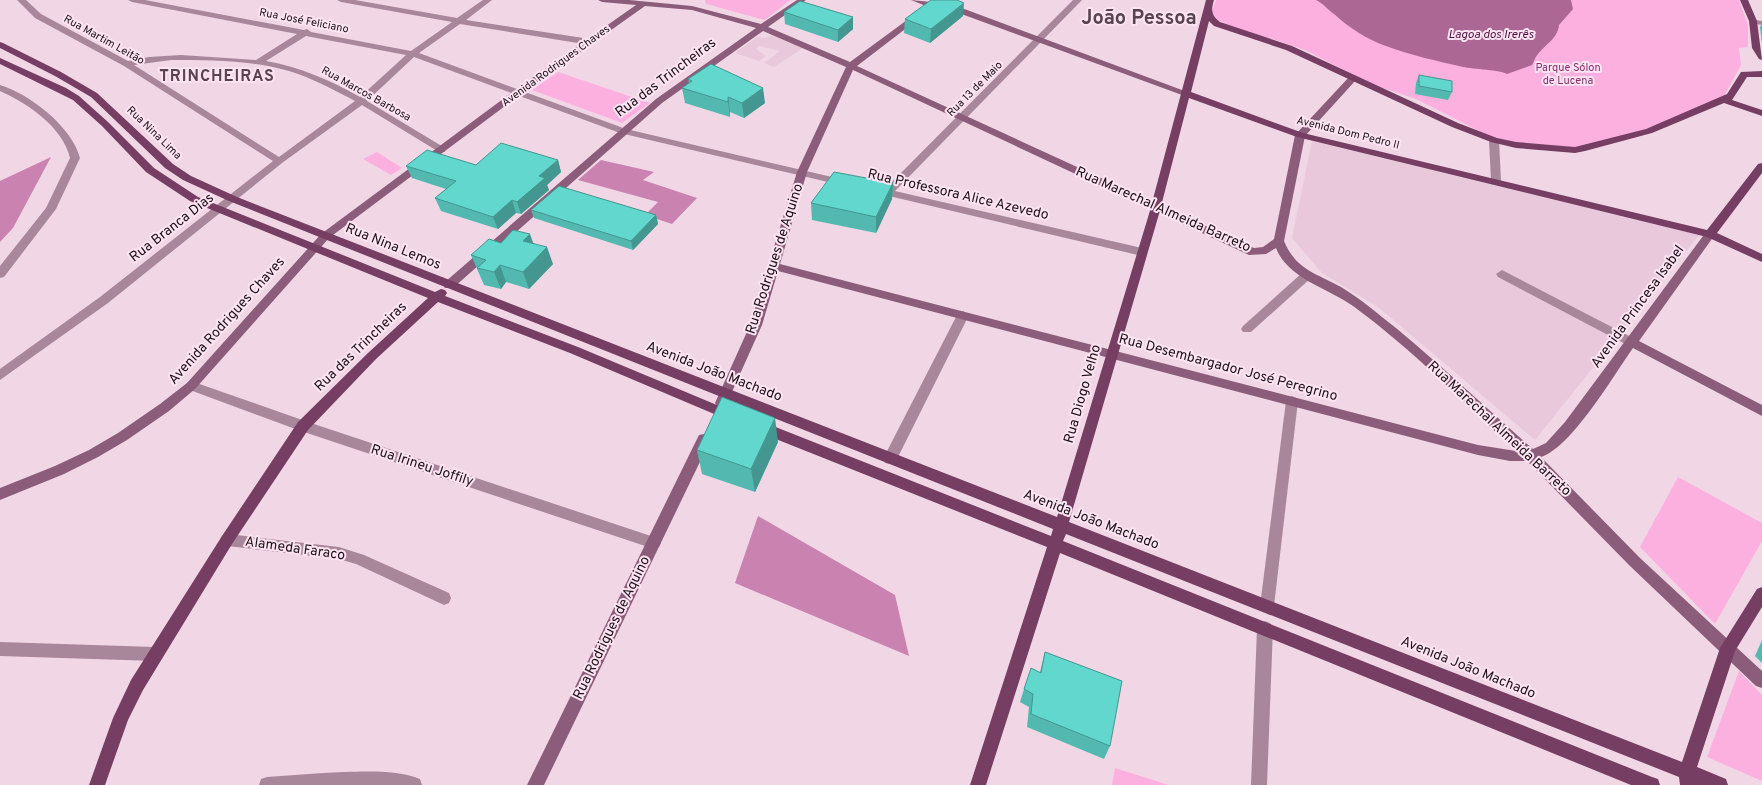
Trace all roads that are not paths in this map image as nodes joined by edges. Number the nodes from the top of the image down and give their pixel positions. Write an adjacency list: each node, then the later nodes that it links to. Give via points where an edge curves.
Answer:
1 (21, 0): 25 (street, Rua Martim Leitão, via 38,16)
2 (132, 0): 17 (street, Rua José Feliciano)
3 (341, 0): 14 (street)
4 (488, 0): 14 (street, Rua Branca Dias)
5 (604, 0): 11 (street, Rua Marechal Almeida Barreto)
6 (802, 0): 16 (street, Rua das Trincheiras)
7 (915, 0): 10 (street, Avenida Dom Pedro II)
8 (1078, 0): 18 (street, Rua 13 de Maio)
9 (1744, 0): 15 (main road)
10 (936, 2): 18 (street, Avenida Dom Pedro II); 26 (street, Rua Rodrigues de Aquino)
11 (642, 4): 12 (street, Rua Marechal Almeida Barreto); 19 (street, Avenida Rodrigues Chaves)
12 (692, 4): 16 (street, Rua Marechal Almeida Barreto)
13 (1208, 5): 28 (main road, via 1210,18 1217,24 1289,48); 31 (main road, Rua Diogo Velho)
14 (458, 22): 19 (street); 21 (street, Rua Branca Dias)
15 (1758, 22): 22 (main road, via 1756,48)
16 (762, 27): 26 (street, Rua Marechal Almeida Barreto); 37 (street, Rua das Trincheiras)
17 (307, 32): 21 (street, Rua José Feliciano); 24 (street)
18 (1040, 40): 31 (street, Avenida Dom Pedro II); 36 (street, Rua 13 de Maio)
19 (590, 42): 30 (street, Avenida Rodrigues Chaves)
20 (0, 45): 46 (main road, Rua Nina Lima, via 94,95 168,166)
21 (413, 54): 30 (street, Rua José Feliciano); 33 (street, Rua Branca Dias)
22 (1762, 57)
23 (0, 61): 48 (main road, via 76,98 150,170 194,199)
24 (258, 62): 25 (street, Rua Marcos Barbosa, via 169,57); 33 (street, Rua Marcos Barbosa, via 311,76)
25 (128, 64): 41 (street, Rua Martim Leitão)
26 (851, 66): 36 (street, Rua Marechal Almeida Barreto); 43 (street, Rua Rodrigues de Aquino)
27 (1762, 74): 32 (main road, via 1744,74)
28 (1352, 78): 38 (street); 39 (main road)
29 (0, 88): 56 (street, via 30,103 43,115 68,140 75,158 51,209)
30 (518, 92): 37 (street, Rua Professora Alice Azevedo); 40 (street, Avenida Rodrigues Chaves)
31 (1185, 93): 38 (main road, Avenida Dom Pedro II); 47 (main road, Rua Diogo Velho)
32 (1728, 98): 34 (main road); 35 (main road); 39 (main road, via 1649,131 1575,150)
33 (360, 102): 40 (street, Rua Marcos Barbosa); 41 (street, Rua Branca Dias)
34 (1762, 107)
35 (1762, 113)
36 (962, 118): 45 (street, Rua 13 de Maio); 47 (street, Rua Marechal Almeida Barreto)
37 (623, 131): 43 (street, Rua Professora Alice Azevedo); 59 (street, Rua das Trincheiras)
38 (1300, 135): 44 (main road, Avenida Dom Pedro II); 51 (street)
39 (1494, 140): 44 (street)
40 (442, 150): 50 (street, Avenida Rodrigues Chaves)
41 (279, 161): 46 (street, Rua Branca Dias)
42 (1762, 166): 49 (main road, Avenida Princesa Isabel)
43 (802, 172): 45 (street, Rua Professora Alice Azevedo); 55 (street, Rua Rodrigues de Aquino)
44 (1496, 181): 49 (main road, Avenida Dom Pedro II)
45 (887, 193): 53 (street, Rua Professora Alice Azevedo)
46 (233, 200): 48 (street, Rua Branca Dias); 50 (main road, Rua Nina Lima)
47 (1156, 208): 51 (street, Rua Marechal Almeida Barreto, via 1253,252 1266,250); 53 (main road, Rua Diogo Velho)
48 (219, 210): 52 (main road); 65 (street, Rua Branca Dias, via 104,300)
49 (1710, 234): 54 (main road, Avenida Dom Pedro II); 63 (street, Avenida Princesa Isabel)
50 (325, 236): 52 (street, Avenida Rodrigues Chaves); 59 (main road, Rua Nina Lemos)
51 (1279, 241): 58 (street, Rua Marechal Almeida Barreto, via 1295,268)
52 (314, 247): 60 (main road); 66 (street, Avenida Rodrigues Chaves)
53 (1142, 252): 64 (main road, Rua Diogo Velho)
54 (1762, 258)
55 (774, 266): 61 (street, Rua Desembargador José Peregrino); 67 (street, Rua Rodrigues de Aquino, via 756,325)
56 (0, 274)
57 (1502, 274): 63 (street)
58 (1307, 275): 62 (street); 72 (street, Rua Marechal Almeida Barreto, via 1358,304 1394,333)
59 (449, 285): 60 (main road, Rua das Trincheiras); 67 (main road, Avenida João Machado)
60 (436, 297): 69 (main road); 71 (main road, Rua das Trincheiras)
61 (963, 315): 64 (street, Rua Desembargador José Peregrino); 73 (street)
62 (1247, 329)
63 (1631, 342): 70 (street); 72 (street, Avenida Princesa Isabel, via 1569,427 1544,451)
64 (1111, 353): 68 (street, Rua Desembargador José Peregrino); 75 (main road, Rua Diogo Velho)
65 (0, 375)
66 (190, 386): 71 (street, Rua Irineu Joffily); 74 (street, Avenida Rodrigues Chaves, via 122,438 77,462)
67 (725, 394): 69 (street, Rua Rodrigues de Aquino); 73 (main road, Avenida João Machado)
68 (1292, 401): 72 (street, Rua Desembargador José Peregrino, via 1478,450 1514,456); 81 (street)
69 (718, 410): 77 (street, Rua Rodrigues de Aquino); 78 (main road)
70 (1762, 411)
71 (303, 426): 76 (main road, Rua das Trincheiras); 77 (street, Rua Irineu Joffily)
72 (1530, 455): 83 (street, Rua Marechal Almeida Barreto, via 1635,562)
73 (890, 458): 75 (main road, Avenida João Machado)
74 (0, 494)
75 (1061, 526): 78 (main road, Rua Diogo Velho); 81 (main road, Avenida João Machado)
76 (227, 540): 80 (street, Alameda Faraco, via 339,553); 85 (main road, Rua das Trincheiras)
77 (654, 543): 91 (street, Rua Rodrigues de Aquino)
78 (1055, 544): 82 (main road); 92 (main road, Rua Diogo Velho)
79 (1762, 594): 83 (main road)
80 (444, 598)
81 (1267, 606): 87 (main road, Avenida João Machado)
82 (1266, 628): 93 (street); 94 (main road)
83 (1728, 648): 86 (street, Rua Marechal Almeida Barreto); 87 (main road)
84 (0, 649): 85 (street)
85 (155, 654): 88 (main road, Rua das Trincheiras, via 121,718)
86 (1762, 681)
87 (1687, 778): 95 (main road, Avenida João Machado)
88 (97, 785)
89 (267, 785): 90 (street, via 337,779)
90 (414, 785)
91 (536, 785)
92 (978, 785)
93 (1259, 785)
94 (1652, 785)
95 (1720, 785)

